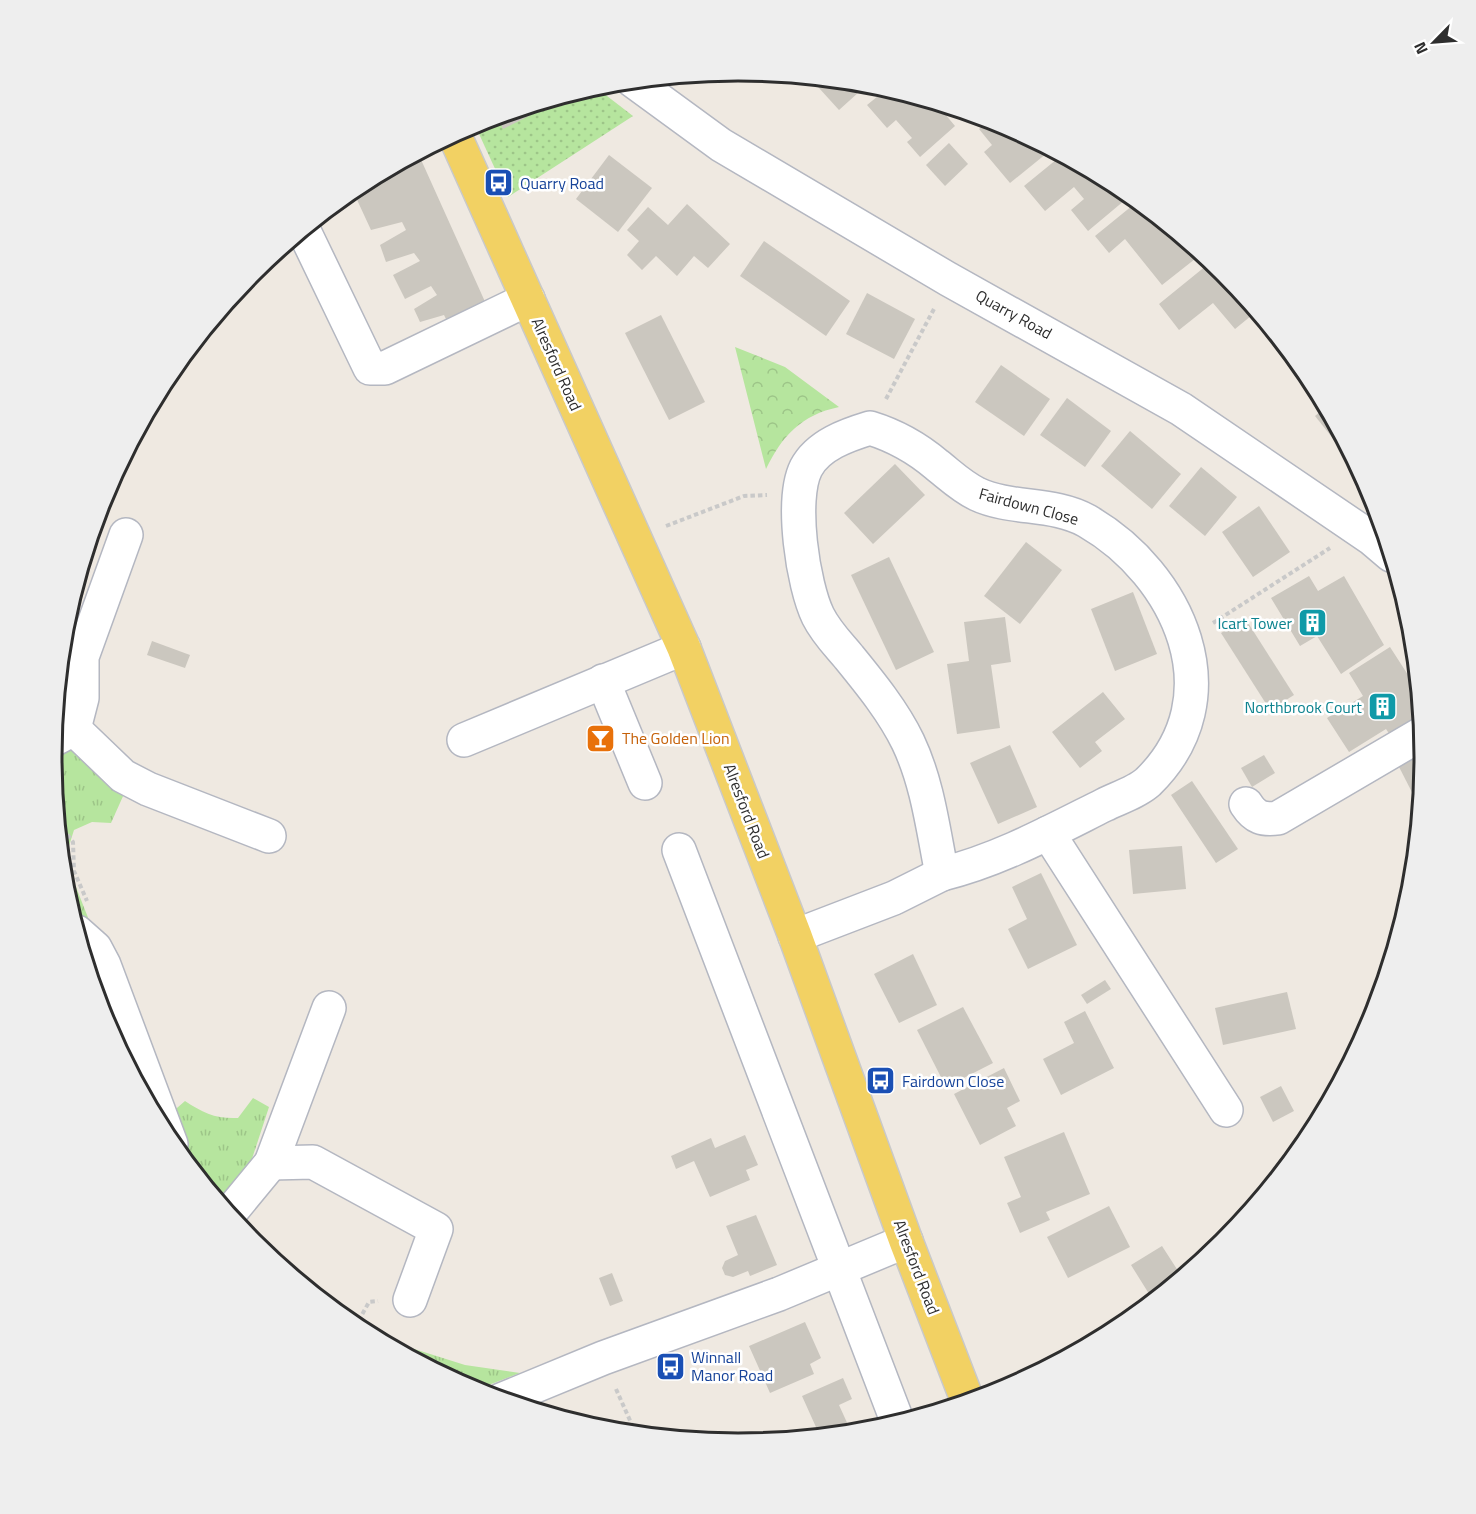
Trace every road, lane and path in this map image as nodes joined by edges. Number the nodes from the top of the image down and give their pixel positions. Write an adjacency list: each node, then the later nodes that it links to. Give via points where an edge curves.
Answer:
1 (642, 87): 4 (street, Quarry Road, via 721,145)
2 (457, 142): 5 (main road, Alresford Road)
3 (306, 236): 5 (street, via 370,368 385,368)
4 (948, 279): 6 (path); 9 (street, Quarry Road, via 1181,410)
5 (528, 299): 10 (main road, Alresford Road)
6 (870, 428): 7 (street, via 850,434 817,456 807,466); 11 (street, Fairdown Close, via 915,448 958,484 980,495 1086,521 1146,568 1162,589)
7 (800, 493): 10 (path, via 744,496); 23 (street, via 802,548 817,614 908,742 924,785)
8 (126, 535): 14 (street, via 82,657 82,698)
9 (1373, 535): 11 (path, via 1339,542 1229,615)
10 (635, 538): 12 (main road, Alresford Road)
11 (1185, 637): 19 (street, Fairdown Close, via 1190,654 1188,706 1178,740 1165,763 1146,784)
12 (684, 648): 13 (street); 25 (main road, Alresford Road)
13 (603, 681): 16 (street); 17 (street)
14 (63, 735): 21 (street, via 148,789)
15 (1414, 739): 18 (street, via 1278,818 1265,820 1253,815)
16 (464, 740)
17 (645, 783)
18 (1246, 804)
19 (1048, 833): 23 (street, Fairdown Close, via 970,868); 28 (street)
20 (66, 834): 24 (path, via 73,842)
21 (269, 836)
22 (679, 850): 32 (street)
23 (942, 874): 25 (street, Fairdown Close, via 894,898)
24 (84, 922): 27 (street, via 104,964)
25 (795, 936): 31 (main road, Alresford Road)
26 (329, 1008): 29 (street)
27 (154, 1098)
28 (1226, 1110)
29 (271, 1163): 30 (street); 33 (street, via 313,1162 436,1229)
30 (234, 1208)
31 (906, 1241): 32 (street); 35 (main road, Alresford Road)
32 (839, 1269): 34 (street); 37 (street)
33 (410, 1300)
34 (603, 1358): 36 (street); 38 (path)
35 (965, 1394)
36 (513, 1395)
37 (895, 1415)
38 (632, 1425)

